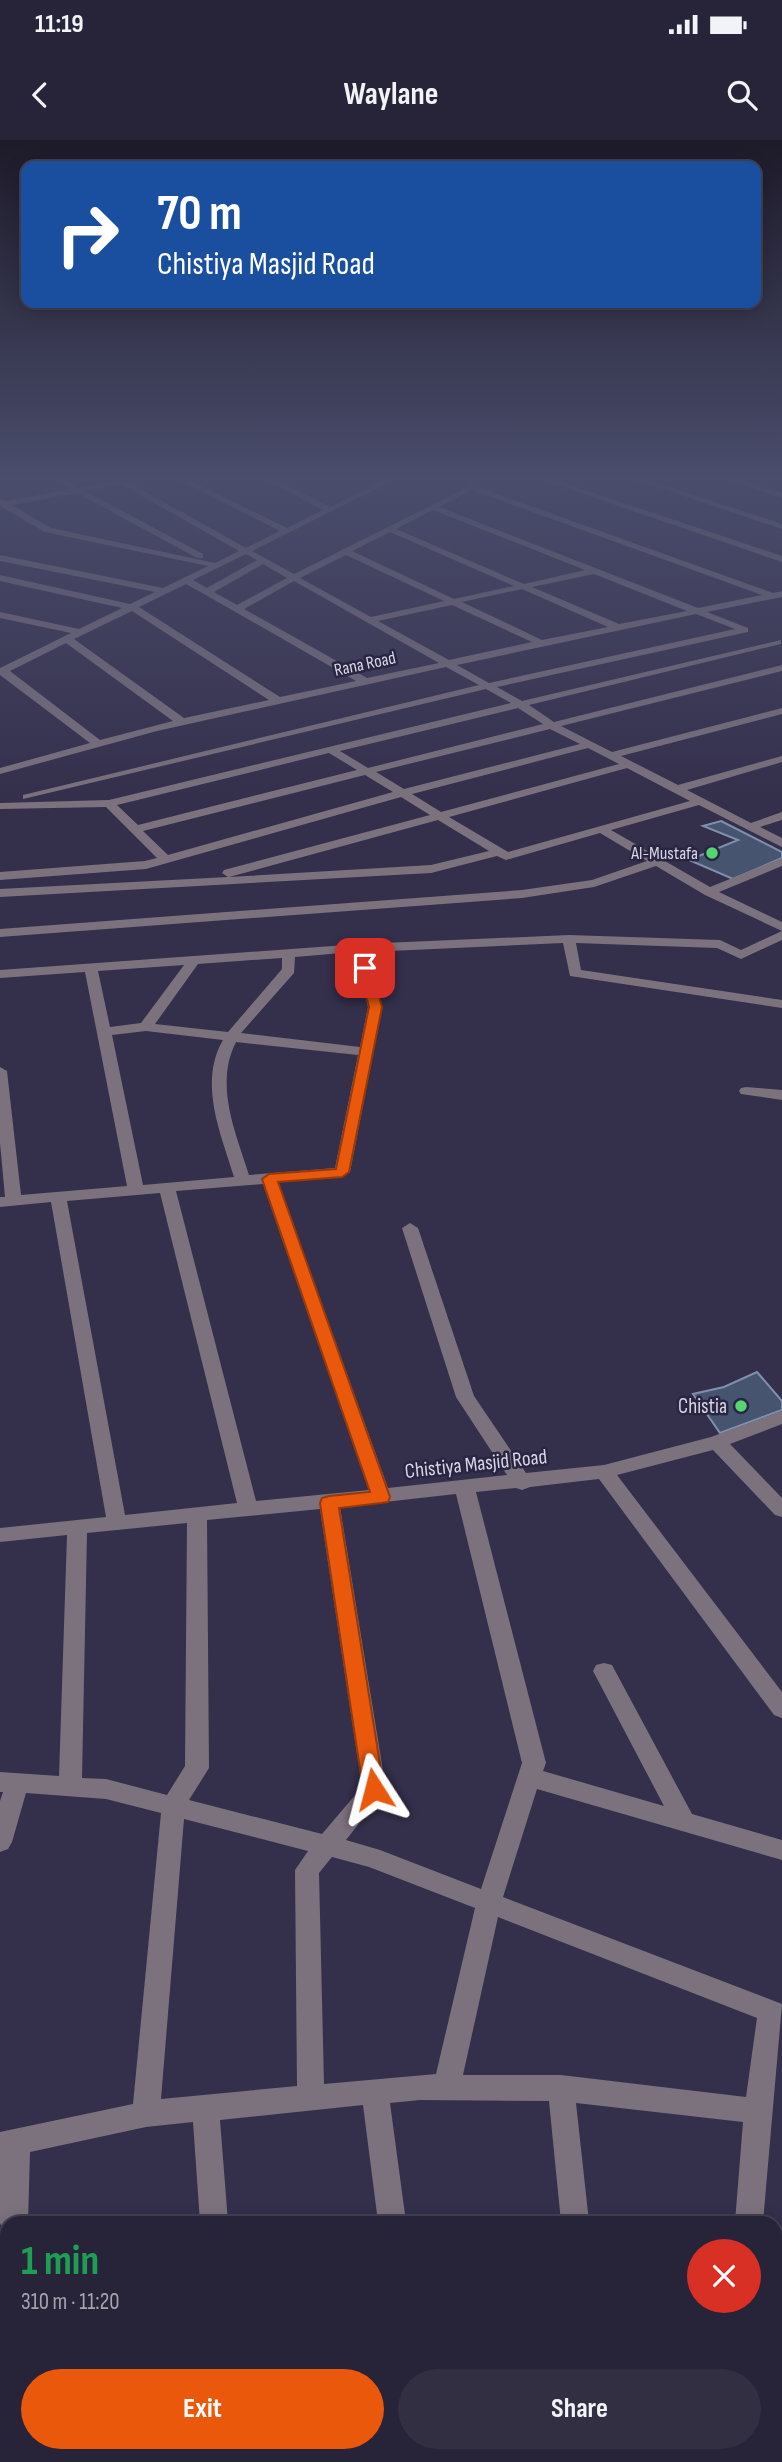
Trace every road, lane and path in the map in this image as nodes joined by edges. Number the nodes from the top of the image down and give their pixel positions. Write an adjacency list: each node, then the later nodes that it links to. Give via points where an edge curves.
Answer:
1 (42, 587): 17 (street)
2 (144, 587): 13 (street)
3 (176, 587): 13 (street)
4 (199, 587): 14 (street)
5 (215, 587): 14 (street)
6 (276, 587): 18 (street)
7 (310, 587): 21 (street)
8 (422, 587): 16 (street)
9 (521, 587): 16 (street)
10 (523, 587): 22 (street)
11 (634, 587): 19 (street)
12 (755, 587): 15 (street)
13 (167, 592): 17 (street)
14 (207, 592): 18 (street)
15 (779, 596): 19 (street, Rana Road)
16 (453, 602): 21 (street); 26 (street)
17 (134, 608): 24 (street); 33 (street)
18 (237, 609): 31 (street)
19 (695, 612): 22 (street, Rana Road); 23 (street)
20 (0, 615): 24 (street)
21 (369, 620): 28 (street)
22 (617, 627): 26 (street, Rana Road)
23 (744, 630): 27 (street); 32 (street)
24 (83, 633): 25 (street)
25 (68, 640): 30 (street); 36 (street)
26 (541, 643): 28 (street, Rana Road)
27 (780, 643): 34 (street)
28 (448, 664): 31 (street, Rana Road); 32 (street)
29 (782, 668): 37 (street)
30 (2, 672): 38 (street)
31 (366, 682): 33 (street, Rana Road)
32 (488, 686): 34 (street); 52 (street)
33 (278, 701): 36 (street, Rana Road)
34 (520, 704): 37 (street); 40 (street)
35 (782, 711): 41 (street)
36 (182, 722): 38 (street, Rana Road)
37 (553, 726): 39 (street); 47 (street)
38 (99, 744): 45 (street, Rana Road)
39 (592, 744): 41 (street); 49 (street)
40 (331, 750): 47 (street); 51 (street)
41 (614, 755): 44 (street)
42 (0, 756): 45 (street)
43 (782, 759): 48 (street)
44 (631, 764): 48 (street); 53 (street)
45 (14, 767): 46 (street, Rana Road)
46 (0, 771)
47 (368, 772): 49 (street); 56 (street)
48 (678, 789): 50 (street)
49 (402, 793): 53 (street); 60 (street)
50 (701, 801): 55 (street); 57 (street)
51 (109, 803): 52 (street); 56 (street)
52 (0, 805)
53 (440, 816): 59 (street); 64 (street)
54 (782, 816): 55 (street)
55 (750, 827): 58 (street)
56 (135, 829): 60 (street)
57 (601, 829): 59 (street, via 506,856); 61 (street)
58 (782, 843)
59 (499, 852): 64 (street, via 431,869)
60 (164, 859): 63 (street, via 146,865)
61 (657, 862): 65 (street); 68 (street, via 594,883 522,894)
62 (782, 862): 65 (street)
63 (0, 876)
64 (194, 882): 66 (street)
65 (709, 892): 67 (street)
66 (0, 893)
67 (782, 927)
68 (0, 933)
69 (782, 935): 70 (street, via 741,954 720,944)
70 (569, 939): 71 (street); 76 (street, via 575,973)
71 (360, 948): 72 (street); 80 (street, via 375,1007)
72 (288, 953): 73 (street); 79 (street, via 289,970)
73 (194, 960): 74 (street); 77 (street)
74 (91, 968): 75 (street); 78 (street)
75 (0, 974)
76 (782, 1004)
77 (146, 1027): 78 (street); 79 (street)
78 (104, 1032): 87 (street)
79 (232, 1039): 80 (street); 85 (street, via 219,1077 221,1107)
80 (366, 1052): 84 (street, via 342,1172)
81 (0, 1071): 89 (street)
82 (746, 1091): 83 (street)
83 (782, 1095)
84 (269, 1179): 85 (street); 96 (street)
85 (243, 1181): 86 (street)
86 (167, 1188): 87 (street); 99 (street)
87 (136, 1190): 88 (street)
88 (58, 1197): 89 (street); 101 (street)
89 (7, 1201)
90 (410, 1228): 94 (street, via 465,1397)
91 (782, 1417): 92 (street, Chistiya Masjid Road)
92 (717, 1442): 93 (street, Chistiya Masjid Road); 98 (street)
93 (604, 1472): 94 (street, Chistiya Masjid Road); 105 (street)
94 (522, 1483): 95 (street, Chistiya Masjid Road)
95 (465, 1489): 96 (street, Chistiya Masjid Road); 106 (street, via 534,1763)
96 (381, 1497): 97 (street, Chistiya Masjid Road)
97 (329, 1503): 99 (street, Chistiya Masjid Road); 112 (street, via 374,1789)
98 (782, 1510)
99 (249, 1511): 100 (street, Chistiya Masjid Road)
100 (197, 1516): 101 (street, Chistiya Masjid Road); 109 (street, via 197,1768)
101 (117, 1524): 102 (street, Chistiya Masjid Road)
102 (76, 1528): 103 (street, Chistiya Masjid Road); 108 (street)
103 (0, 1535)
104 (604, 1671): 110 (street)
105 (782, 1709)
106 (529, 1777): 110 (street); 114 (street)
107 (9, 1783): 108 (street); 111 (street)
108 (70, 1786): 109 (street, via 106,1788)
109 (173, 1805): 112 (street); 122 (street)
110 (684, 1822): 113 (street)
111 (0, 1842)
112 (327, 1845): 114 (street); 119 (street, via 307,1870)
113 (782, 1850)
114 (489, 1902): 115 (street); 116 (street)
115 (776, 2013): 121 (street)
116 (446, 2088): 117 (street); 118 (street)
117 (561, 2088): 121 (street); 127 (street)
118 (375, 2091): 119 (street); 126 (street)
119 (311, 2098): 120 (street)
120 (206, 2108): 122 (street); 125 (street)
121 (758, 2111): 128 (street)
122 (146, 2114): 123 (street)
123 (8, 2144): 124 (street)
124 (14, 2216)
125 (214, 2216)
126 (392, 2216)
127 (574, 2216)
128 (750, 2216)

